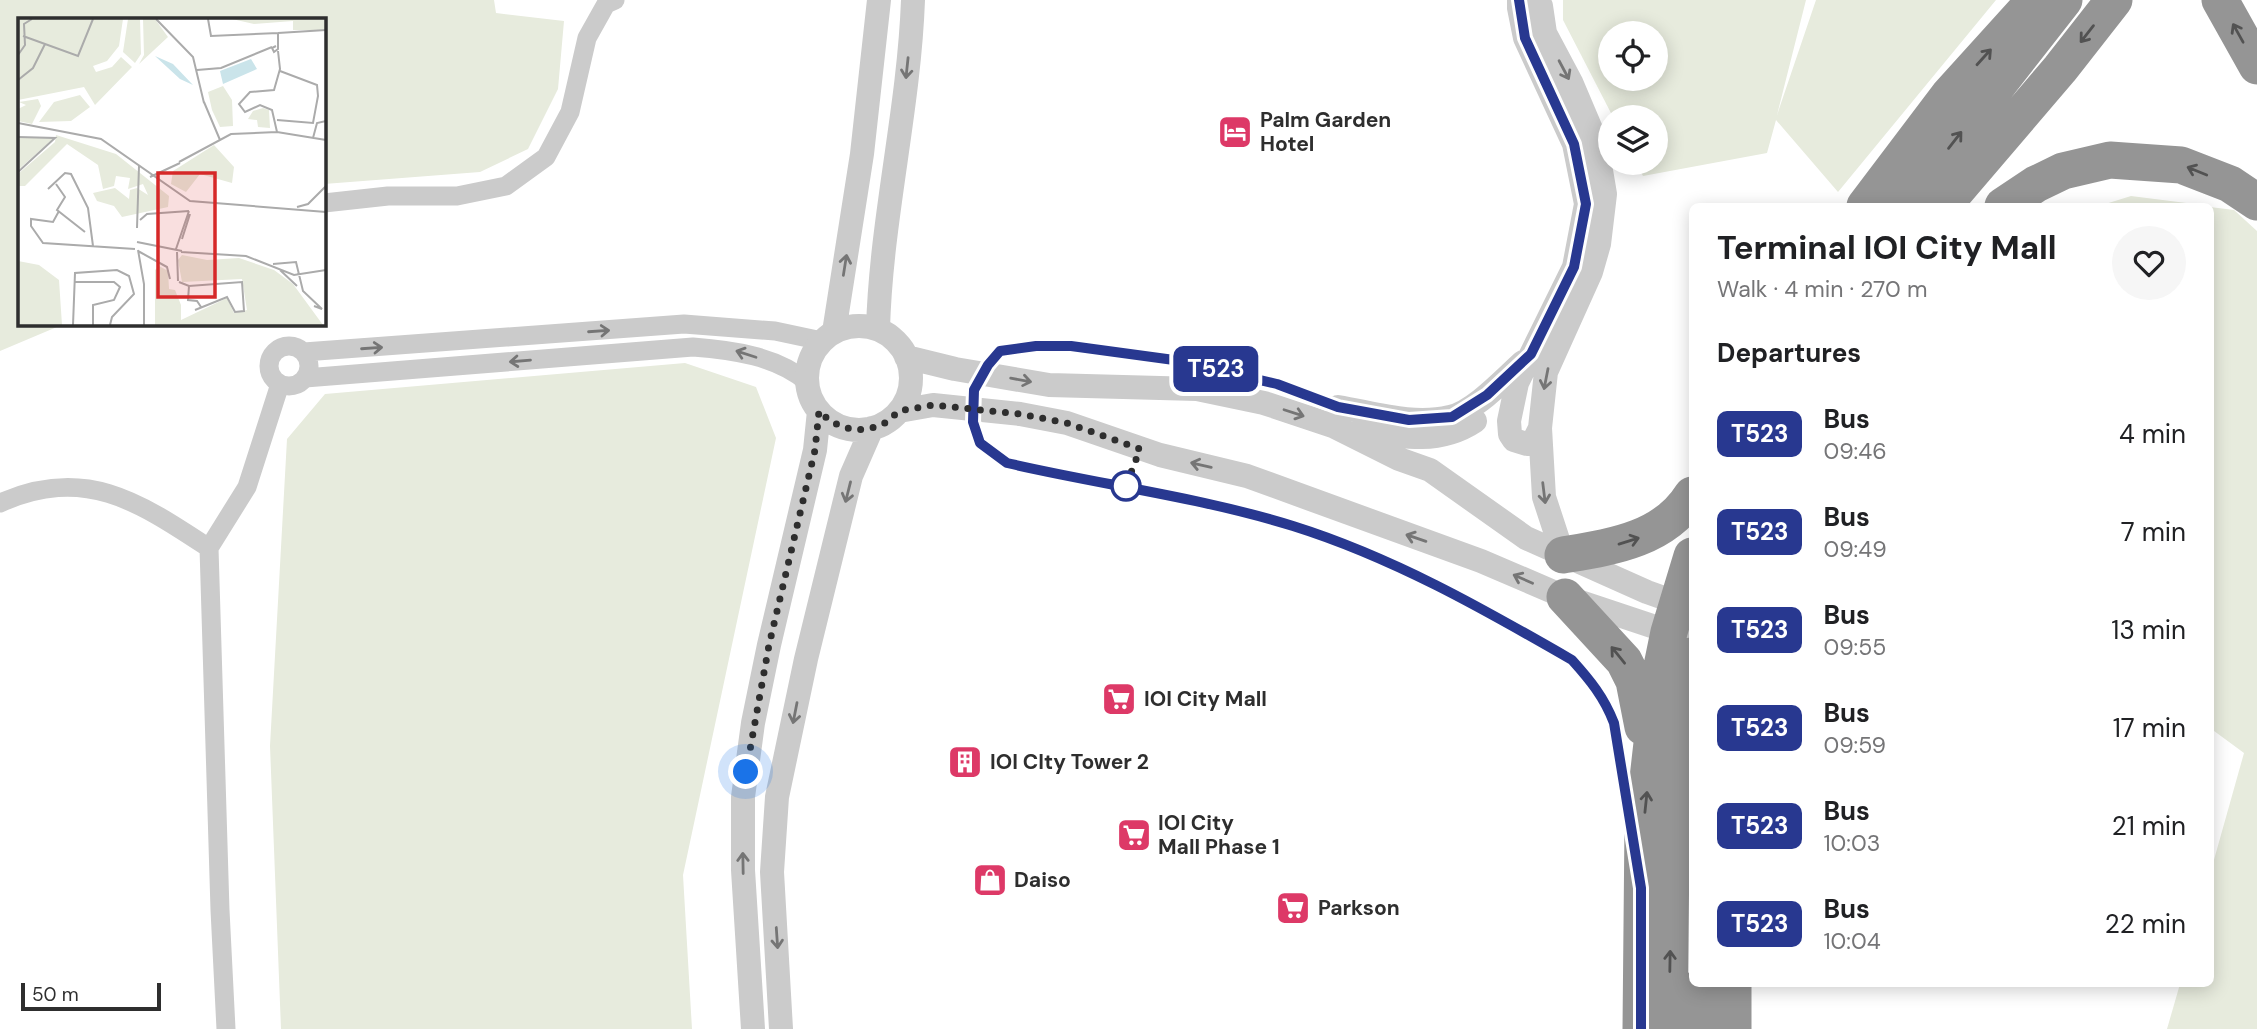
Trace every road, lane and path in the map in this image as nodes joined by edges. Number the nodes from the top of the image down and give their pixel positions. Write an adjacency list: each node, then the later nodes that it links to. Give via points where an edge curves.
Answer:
1 (615, 0): 13 (street, via 606,4 587,38 570,111 546,157 506,186 457,196 388,196)
2 (879, 0): 19 (street, one-way to 2, via 862,154)
3 (913, 0): 18 (street, one-way to 18, via 879,285)
4 (2035, 0): 14 (highway, one-way to 4, via 1949,95)
5 (2064, 0): 11 (highway, one-way to 5)
6 (2114, 0): 10 (highway, one-way to 10)
7 (2220, 0): 9 (highway, one-way to 7)
8 (1526, 5): 17 (street, via 1525,38 1574,144 1586,204)
9 (2257, 66)
10 (2060, 69): 11 (highway); 15 (highway, via 2031,129)
11 (1920, 202)
12 (2257, 202): 16 (highway, one-way to 16, via 2230,184 2181,165 2110,160 2063,171)
13 (326, 203)
14 (1867, 203)
15 (1978, 203)
16 (2008, 203)
17 (1583, 270): 21 (street); 31 (street, one-way to 31, via 1546,372)
18 (878, 330): 19 (street, via 848,327); 22 (street, via 891,337)
19 (828, 337): 20 (street, one-way to 19, via 684,324); 24 (street, via 813,353)
20 (304, 352): 23 (street, via 309,365); 26 (street, via 288,346 272,355 271,374)
21 (1531, 354): 25 (street); 29 (street, via 1487,395 1452,417)
22 (906, 358): 28 (street, via 910,385); 29 (street, one-way to 29, via 1049,385 1197,389)
23 (305, 378): 24 (street, one-way to 23, via 794,370 734,351 693,346); 26 (street, via 293,386)
24 (807, 382): 27 (street)
25 (1517, 383): 29 (street, via 1472,423 1438,438 1395,436); 31 (street, via 1510,434 1528,444)
26 (280, 384): 34 (street, via 247,487)
27 (819, 411): 30 (street, via 843,427); 43 (street, one-way to 27, via 743,797 753,723 815,450)
28 (899, 411): 30 (street); 37 (street, one-way to 28, via 1481,561 1247,476 1160,455 1067,423 933,405)
29 (1335, 416): 35 (street, via 1399,458 1430,470 1526,538)
30 (872, 428): 44 (street, one-way to 44, via 851,476 777,797 772,872)
31 (1539, 428): 35 (street, one-way to 35, via 1544,497)
32 (1689, 499): 35 (highway, one-way to 32, via 1650,534 1675,517)
33 (0, 503): 34 (street, via 34,490 71,487 111,494 150,510)
34 (209, 548): 42 (street)
35 (1563, 555): 38 (street)
36 (1689, 583): 38 (highway)
37 (1565, 597): 38 (street); 39 (highway, one-way to 37, via 1634,681 1624,661)
38 (1684, 628): 39 (highway, via 1659,681); 46 (highway, one-way to 38, via 1671,848 1686,686)
39 (1650, 766): 45 (highway, one-way to 39, via 1643,823)
40 (1703, 987): 47 (highway)
41 (1733, 987): 48 (highway)
42 (226, 1029)
43 (753, 1029)
44 (781, 1029)
45 (1641, 1029)
46 (1669, 1029)
47 (1703, 1029)
48 (1733, 1029)

